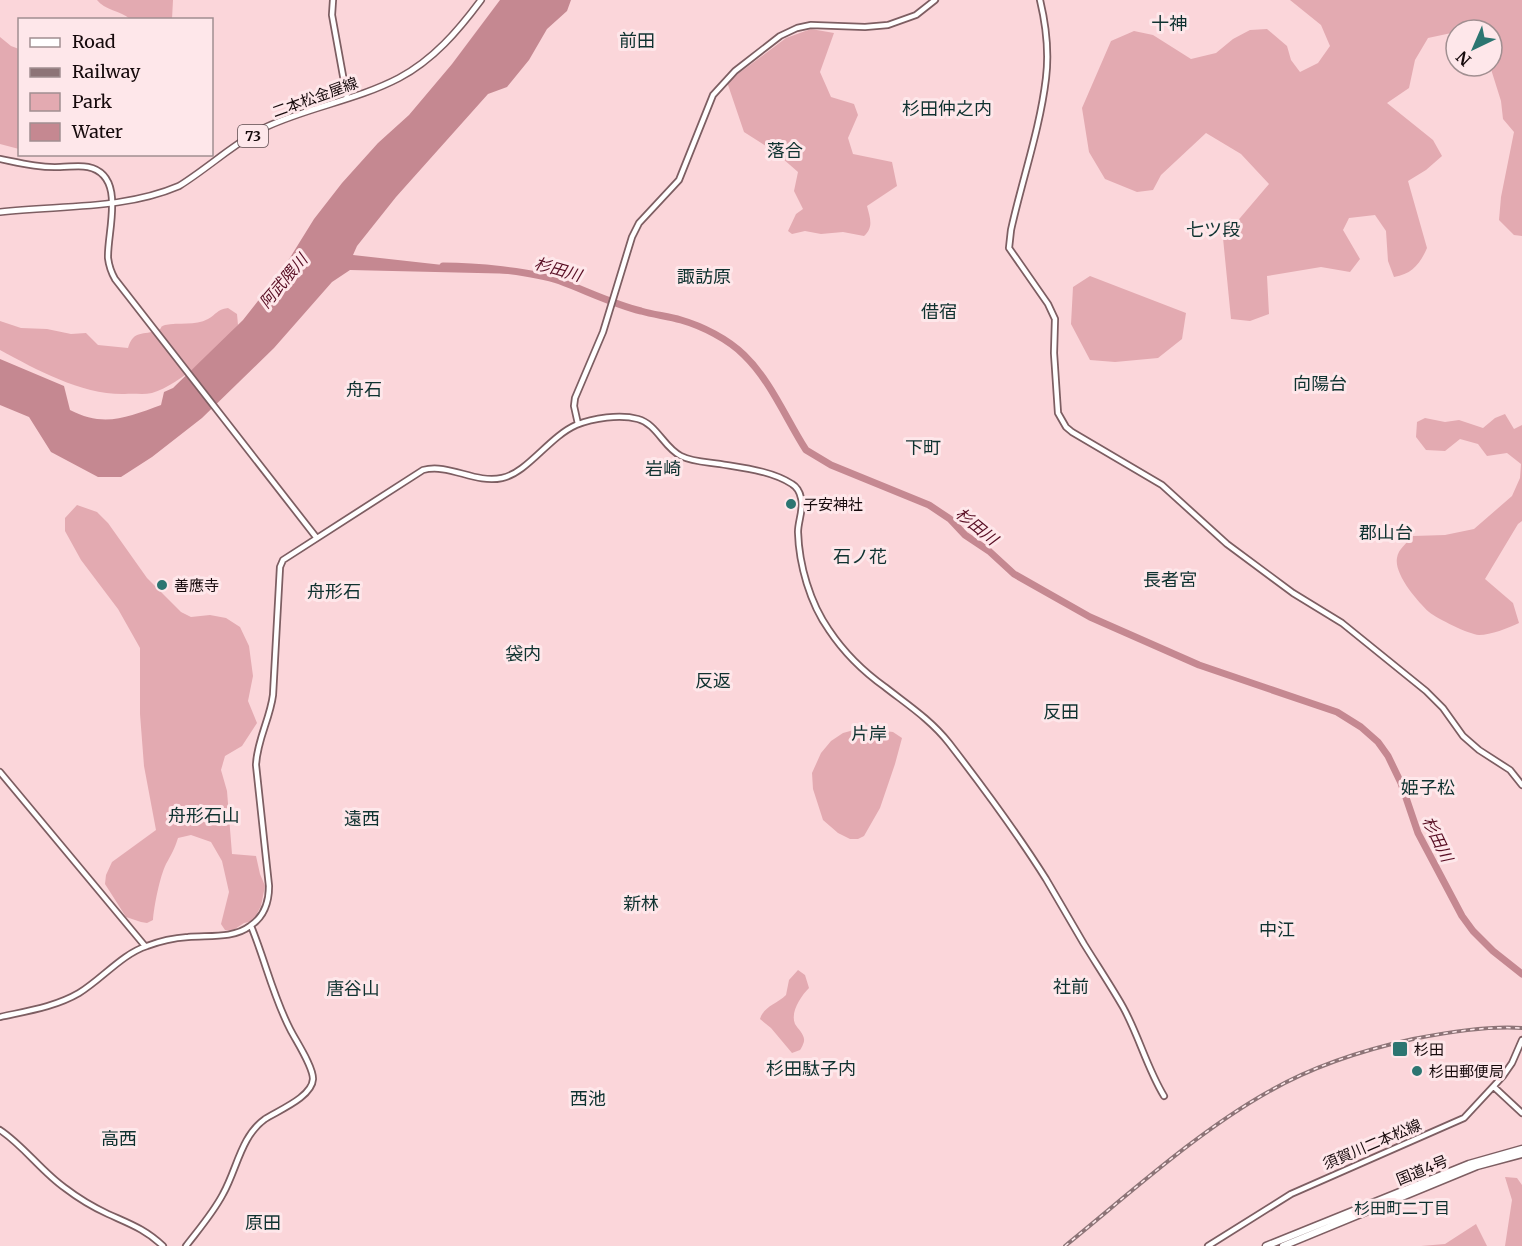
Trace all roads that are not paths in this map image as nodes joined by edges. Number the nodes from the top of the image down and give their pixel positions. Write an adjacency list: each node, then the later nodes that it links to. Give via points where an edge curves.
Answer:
1 (333, 0): 5 (street, via 332,15)
2 (481, 0): 5 (main road, 二本松金屋線 / 73, via 439,50 413,70)
3 (935, 0): 9 (street, via 906,20 885,26 797,28 780,36 735,71 713,95 679,180 639,223 593,360 575,398)
4 (1040, 0): 12 (street, via 1046,37 1046,78 1009,248 1055,319 1055,382 1060,420 1072,432 1162,485 1227,544 1293,593 1342,623 1426,691 1463,736 1510,770)
5 (347, 98): 7 (main road, 二本松金屋線 / 73, via 264,128 164,193)
6 (0, 159): 7 (street, via 38,166 87,166 104,175)
7 (112, 202): 8 (main road, 二本松金屋線 / 73); 10 (street, via 110,271)
8 (0, 212)
9 (578, 424): 10 (street, via 508,477 484,479 437,468 423,470); 18 (street, via 613,417 637,418 651,426 682,457 759,472 796,488 802,503 798,530 802,561 819,615 851,657 939,730 1024,847 1122,1005)
10 (316, 537): 13 (street, via 286,557 280,567 273,695 257,747 256,765 269,897)
11 (0, 772): 14 (street)
12 (1522, 785)
13 (251, 926): 14 (street, via 235,934 187,936); 24 (street, via 278,1005 312,1071 312,1083 299,1099 255,1127 217,1205)
14 (145, 946): 15 (street, via 63,1002)
15 (0, 1017)
16 (1522, 1040): 17 (street, 須賀川二本松線)
17 (1494, 1087): 19 (street); 22 (street, 須賀川二本松線, via 1464,1118 1306,1186)
18 (1164, 1096)
19 (1522, 1113)
20 (0, 1130): 23 (street, via 65,1188 93,1207 138,1226)
21 (1522, 1151): 27 (highway, 国道4号, via 1469,1164); 28 (highway, 国道4号)
22 (1221, 1237): 25 (street, 須賀川二本松線); 26 (street)
23 (163, 1246)
24 (186, 1246)
25 (1208, 1246)
26 (1223, 1246)
27 (1266, 1246)
28 (1283, 1246)

